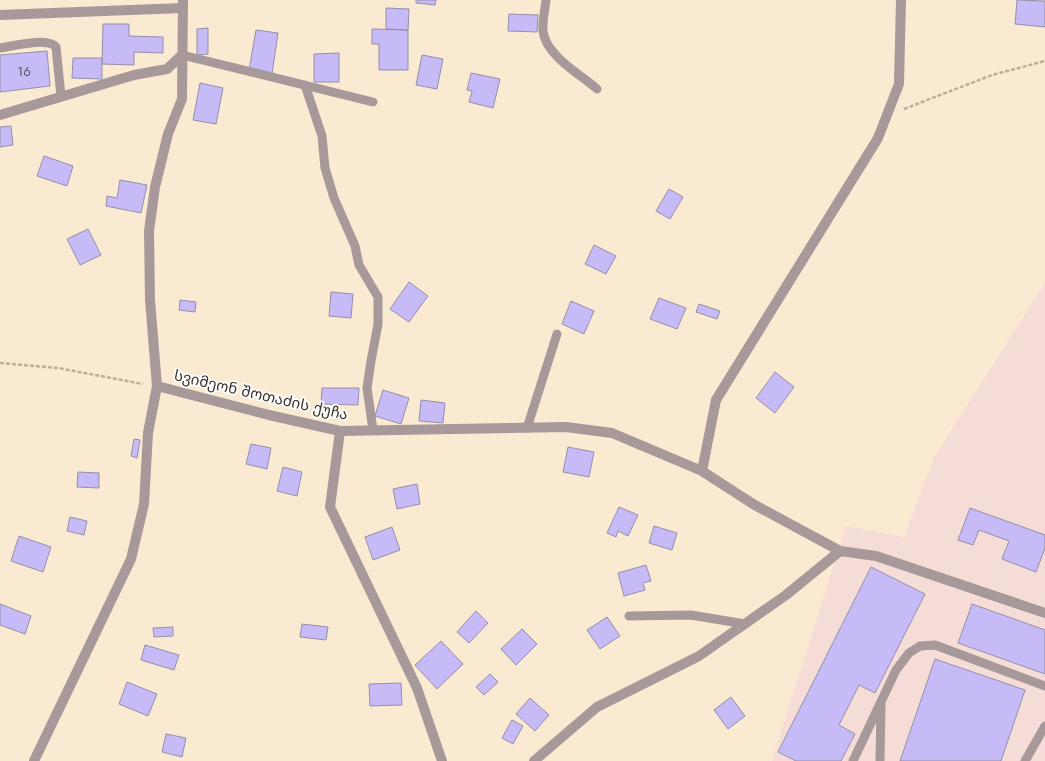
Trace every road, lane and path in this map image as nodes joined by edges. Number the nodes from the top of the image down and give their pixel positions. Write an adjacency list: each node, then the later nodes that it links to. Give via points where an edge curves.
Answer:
1 (546, 0): 9 (lane, via 544,31 547,42 556,56)
2 (901, 0): 13 (street, via 900,84)
3 (183, 4): 4 (street); 6 (street, სვიმეონ შოთაძის ქუჩა)
4 (0, 14)
5 (0, 48): 10 (lane, via 40,42 56,47)
6 (182, 55): 8 (lane); 10 (street, via 167,69 134,75); 16 (street, სვიმეონ შოთაძის ქუჩა, via 182,99 168,134 155,186 149,231 150,300)
7 (1045, 61): 13 (path, via 992,76)
8 (305, 85): 11 (lane); 18 (lane, via 322,136 325,168 334,198 355,246 359,265 378,297 378,324 367,388)
9 (598, 89)
10 (62, 96): 12 (street)
11 (373, 102)
12 (0, 115)
13 (887, 116): 20 (street, via 878,138 716,400)
14 (557, 334): 17 (lane)
15 (0, 363): 16 (path, via 58,368)
16 (157, 386): 19 (street, სვიმეონ შოთაძის ქუჩა); 28 (street, via 148,433 144,504 131,559)
17 (527, 428): 18 (street, სვიმეონ შოთაძის ქუჩა); 20 (street, სვიმეონ შოთაძის ქუჩა, via 566,427 612,433)
18 (373, 430): 19 (street, სვიმეონ შოთაძის ქუჩა)
19 (340, 431): 29 (street, via 330,507 417,688)
20 (702, 471): 21 (street, სვიმეონ შოთაძის ქუჩა, via 753,504)
21 (840, 551): 22 (street, via 876,556); 24 (street, via 786,595)
22 (1045, 613)
23 (629, 616): 24 (lane, via 691,616)
24 (744, 624): 30 (street, via 699,656 598,706)
25 (1045, 686): 26 (lane, via 934,645 920,646 909,653 896,670)
26 (881, 702): 31 (lane); 32 (lane)
27 (1045, 726): 33 (lane)
28 (34, 761)
29 (442, 761)
30 (534, 761)
31 (853, 761)
32 (880, 761)
33 (1025, 761)

